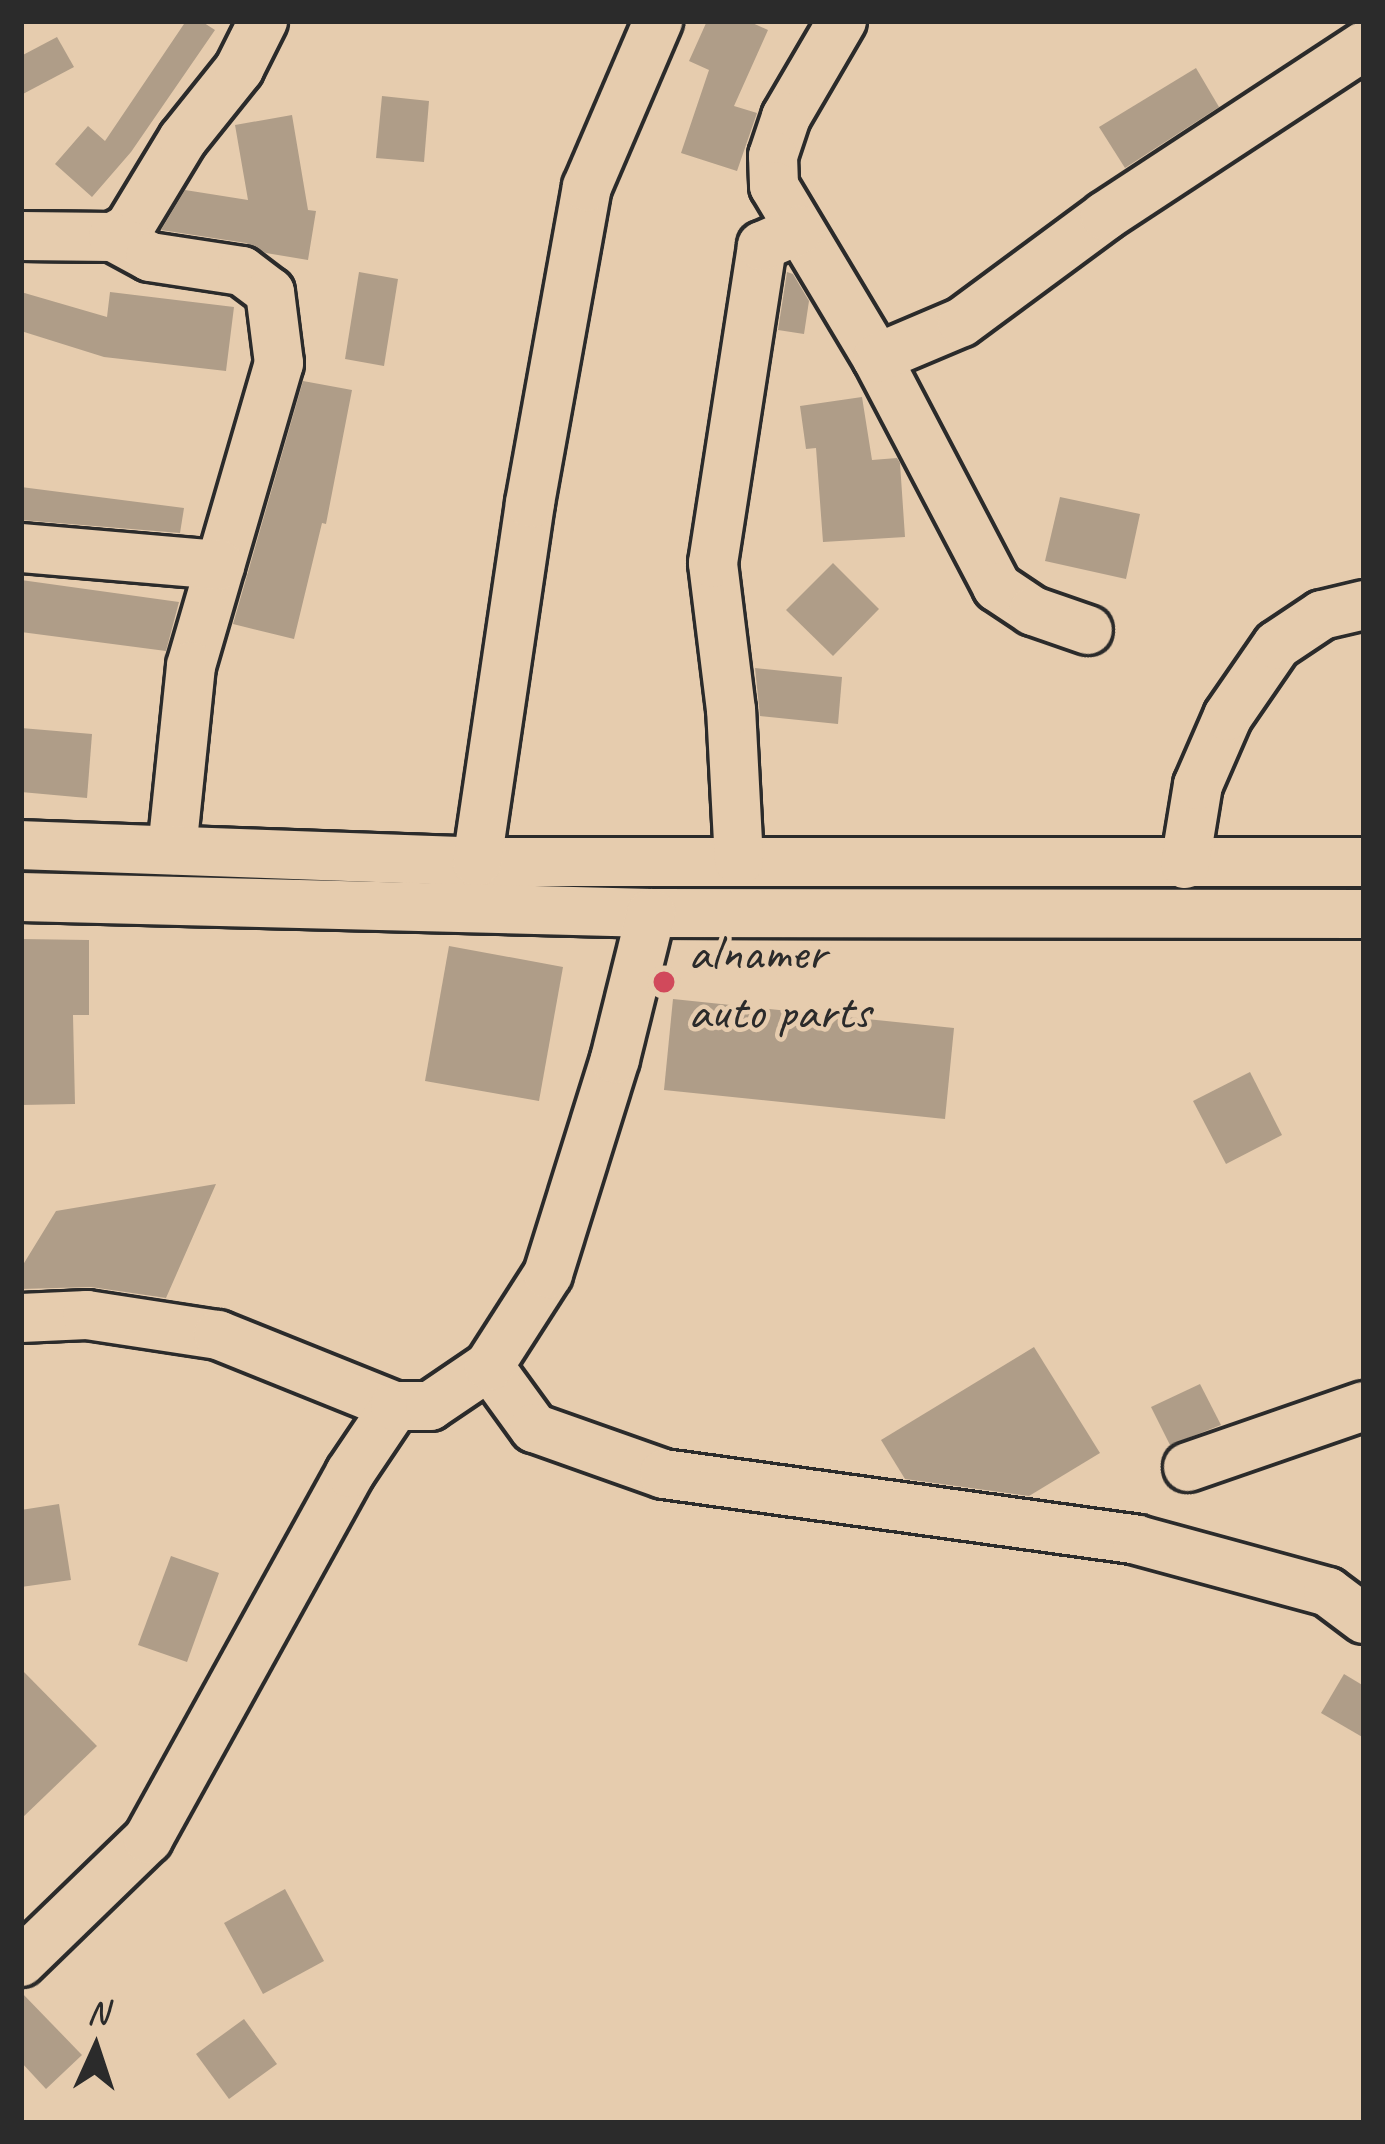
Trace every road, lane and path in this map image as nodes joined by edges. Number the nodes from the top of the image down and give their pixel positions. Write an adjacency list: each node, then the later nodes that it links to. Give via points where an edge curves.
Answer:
1 (262, 21): 7 (street, via 239,69 183,139 129,228)
2 (658, 21): 17 (street, via 587,187)
3 (842, 21): 5 (street, via 786,117 773,156 774,186)
4 (1364, 46): 8 (street, via 1105,216 962,322)
5 (799, 230): 8 (street); 15 (street, via 762,246 713,562)
6 (21, 236): 7 (street)
7 (113, 237): 10 (street, via 150,257 242,272 271,292 279,363)
8 (877, 358): 12 (street, via 998,586 1033,611)
9 (21, 548): 10 (street)
10 (220, 565): 14 (street, via 190,666)
11 (1364, 605): 19 (street, via 1322,615 1276,645 1228,716 1198,785)
12 (1088, 630)
13 (21, 845): 14 (street)
14 (172, 850): 17 (street)
15 (739, 861): 16 (street); 17 (street)
16 (837, 861): 19 (street); 23 (street)
17 (477, 862)
18 (1364, 862): 19 (street)
19 (1185, 864)
20 (21, 897): 21 (street)
21 (651, 913): 23 (street); 25 (street, via 548,1274)
22 (1364, 914): 23 (street)
23 (837, 915)
24 (21, 1318): 26 (street, via 87,1315 218,1335)
25 (488, 1366): 26 (street, via 430,1406); 29 (street, via 535,1428 664,1474 1137,1540 1328,1592)
26 (395, 1406): 30 (street, via 148,1839)
27 (1364, 1406): 28 (street)
28 (1189, 1467)
29 (1364, 1619)
30 (21, 1962)

